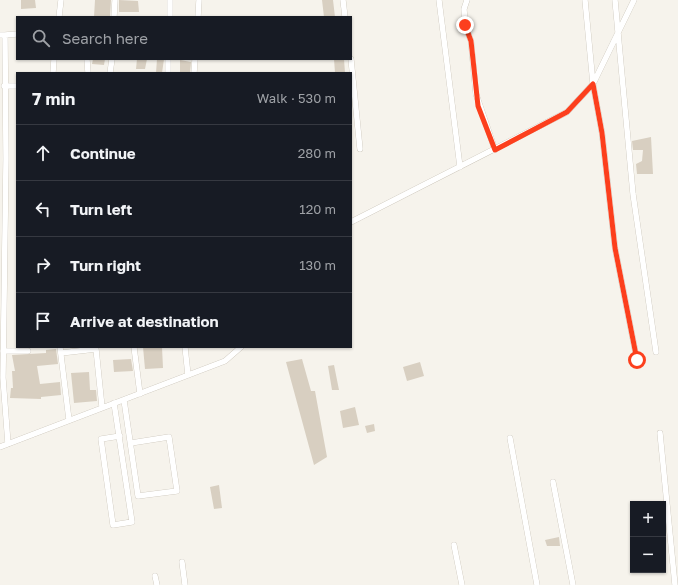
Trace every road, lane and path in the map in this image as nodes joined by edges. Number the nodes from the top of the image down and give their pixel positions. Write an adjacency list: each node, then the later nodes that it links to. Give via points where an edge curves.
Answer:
1 (61, 0): 11 (street)
2 (115, 0): 12 (street)
3 (170, 0): 13 (street)
4 (200, 0): 14 (street)
5 (343, 0): 15 (street)
6 (439, 0): 35 (street)
7 (467, 0): 34 (street, via 464,9 465,25 471,41 478,106)
8 (586, 0): 30 (street)
9 (615, 0): 16 (street)
10 (634, 0): 16 (street)
11 (59, 16)
12 (114, 16)
13 (170, 16)
14 (198, 16)
15 (345, 16)
16 (619, 33): 30 (street); 44 (street, via 633,194)
17 (16, 34): 18 (street)
18 (2, 35): 31 (street)
19 (54, 60): 25 (street)
20 (87, 60): 26 (street)
21 (112, 60): 27 (street)
22 (168, 60): 28 (street)
23 (195, 60): 29 (street)
24 (351, 60): 33 (street)
25 (53, 72)
26 (88, 72)
27 (110, 72)
28 (168, 72)
29 (194, 72)
30 (593, 84): 34 (street, via 567,112); 45 (street, via 602,133 615,248)
31 (4, 86): 32 (street); 42 (street, via 6,159)
32 (16, 86)
33 (360, 149)
34 (495, 150): 35 (street)
35 (460, 167): 36 (street)
36 (352, 221)
37 (96, 348): 41 (street); 50 (street)
38 (134, 348): 47 (street)
39 (185, 348): 46 (street)
40 (240, 348): 46 (street, via 225,361)
41 (61, 350): 51 (street)
42 (3, 351): 43 (street); 56 (street, via 2,378)
43 (28, 351)
44 (656, 352)
45 (637, 360)
46 (188, 375): 47 (street)
47 (140, 394): 48 (street)
48 (124, 400): 49 (street); 55 (street)
49 (114, 403): 50 (street); 53 (street)
50 (102, 407): 51 (street)
51 (69, 420): 56 (street)
52 (660, 434): 67 (street)
53 (120, 436): 53 (street, via 132,522 113,525 101,439)
54 (510, 438): 65 (street)
55 (131, 443): 55 (street, via 138,496 177,491 169,437)
56 (8, 444): 57 (street)
57 (0, 447)
58 (553, 482): 66 (street)
59 (454, 545): 64 (street)
60 (182, 562): 63 (street)
61 (155, 576): 62 (street)
62 (157, 585)
63 (185, 585)
64 (462, 585)
65 (537, 585)
66 (573, 585)
67 (675, 585)

